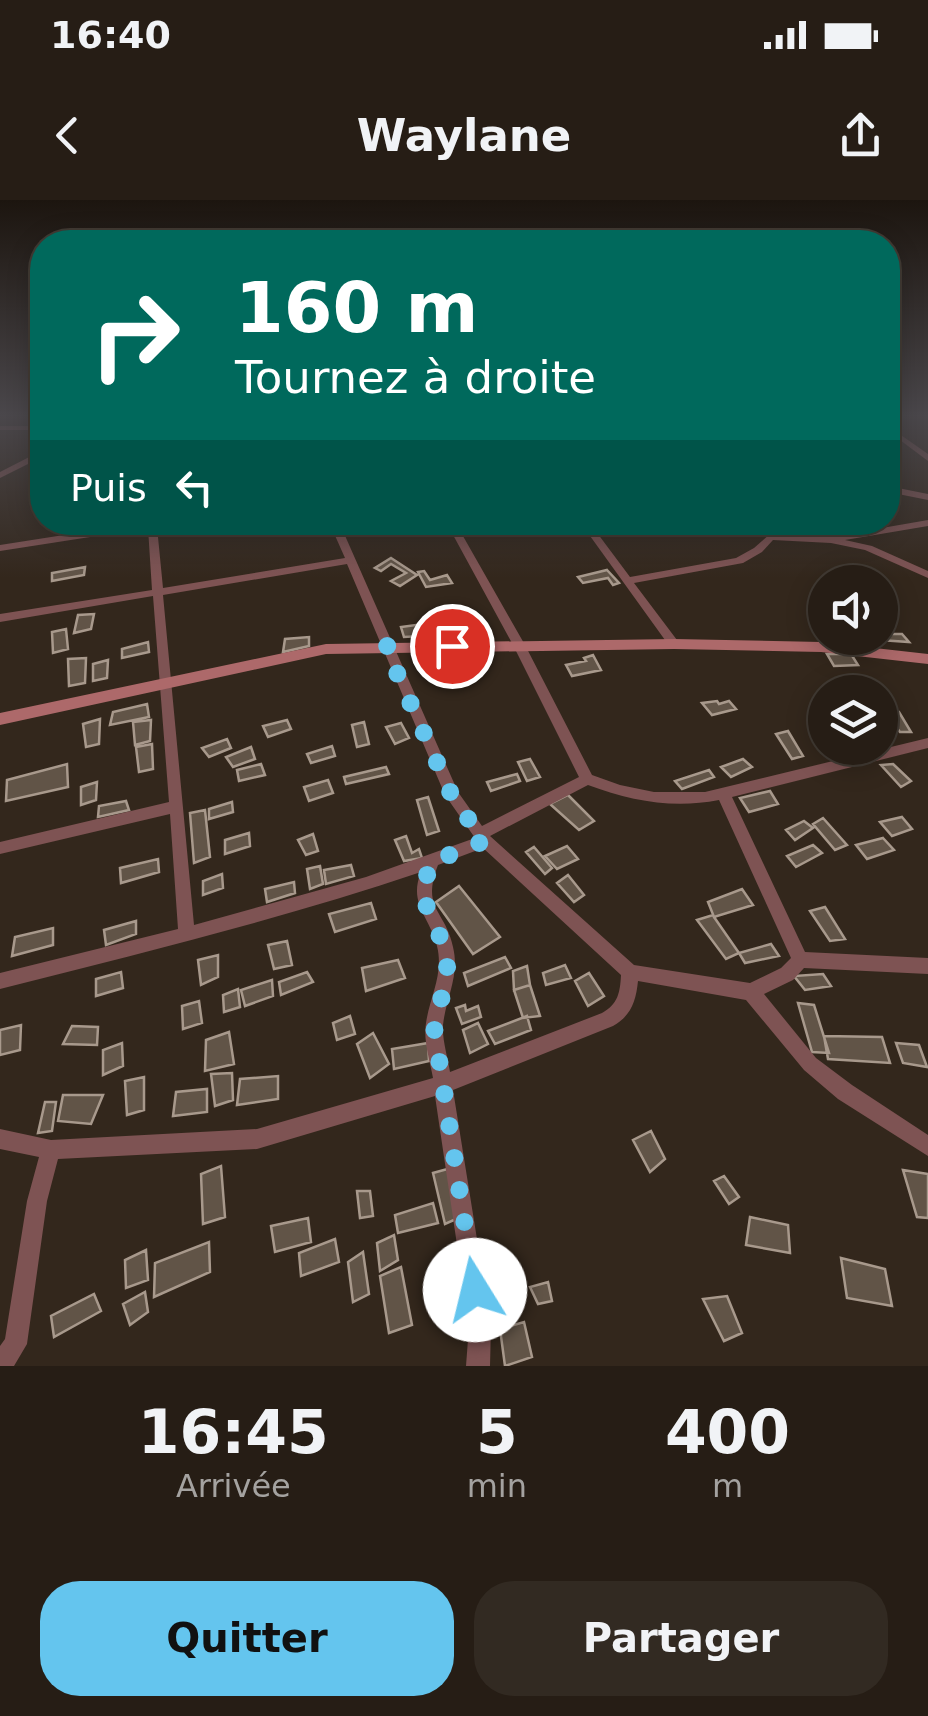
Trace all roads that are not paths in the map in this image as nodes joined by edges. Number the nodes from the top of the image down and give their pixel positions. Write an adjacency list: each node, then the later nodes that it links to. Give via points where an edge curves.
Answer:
1 (900, 491): 2 (street)
2 (928, 497)
3 (928, 523): 4 (street)
4 (900, 528)
5 (82, 535): 12 (street)
6 (153, 535): 16 (street)
7 (339, 535): 13 (street)
8 (457, 535): 19 (street)
9 (594, 535): 15 (street)
10 (859, 535): 11 (street)
11 (830, 540): 14 (street, via 868,548); 15 (street, via 770,537 739,562)
12 (0, 548)
13 (348, 560): 16 (street); 20 (street)
14 (928, 575)
15 (628, 581): 18 (street)
16 (157, 594): 17 (street); 22 (street)
17 (0, 618)
18 (674, 644): 19 (main road); 21 (main road, via 821,647)
19 (520, 645): 20 (main road); 25 (street)
20 (385, 646): 22 (main road, via 326,649); 28 (street, via 452,796)
21 (928, 659)
22 (167, 682): 23 (main road); 27 (street)
23 (0, 720)
24 (928, 743): 26 (street)
25 (587, 779): 26 (street, via 649,798); 28 (street)
26 (723, 794): 32 (street)
27 (177, 806): 29 (street); 31 (street)
28 (482, 838): 30 (street); 34 (street)
29 (0, 848)
30 (432, 862): 31 (street); 37 (street, via 424,900 448,973 434,1027)
31 (187, 936): 35 (street)
32 (800, 960): 33 (street); 36 (street)
33 (928, 966)
34 (630, 972): 36 (street); 37 (street, via 620,1014)
35 (0, 981)
36 (752, 992): 39 (street, via 810,1064)
37 (442, 1085): 40 (street, via 258,1139); 42 (street, via 480,1326)
38 (0, 1139): 40 (street)
39 (928, 1146)
40 (51, 1150): 41 (street, via 16,1344)
41 (0, 1365)
42 (478, 1366)

